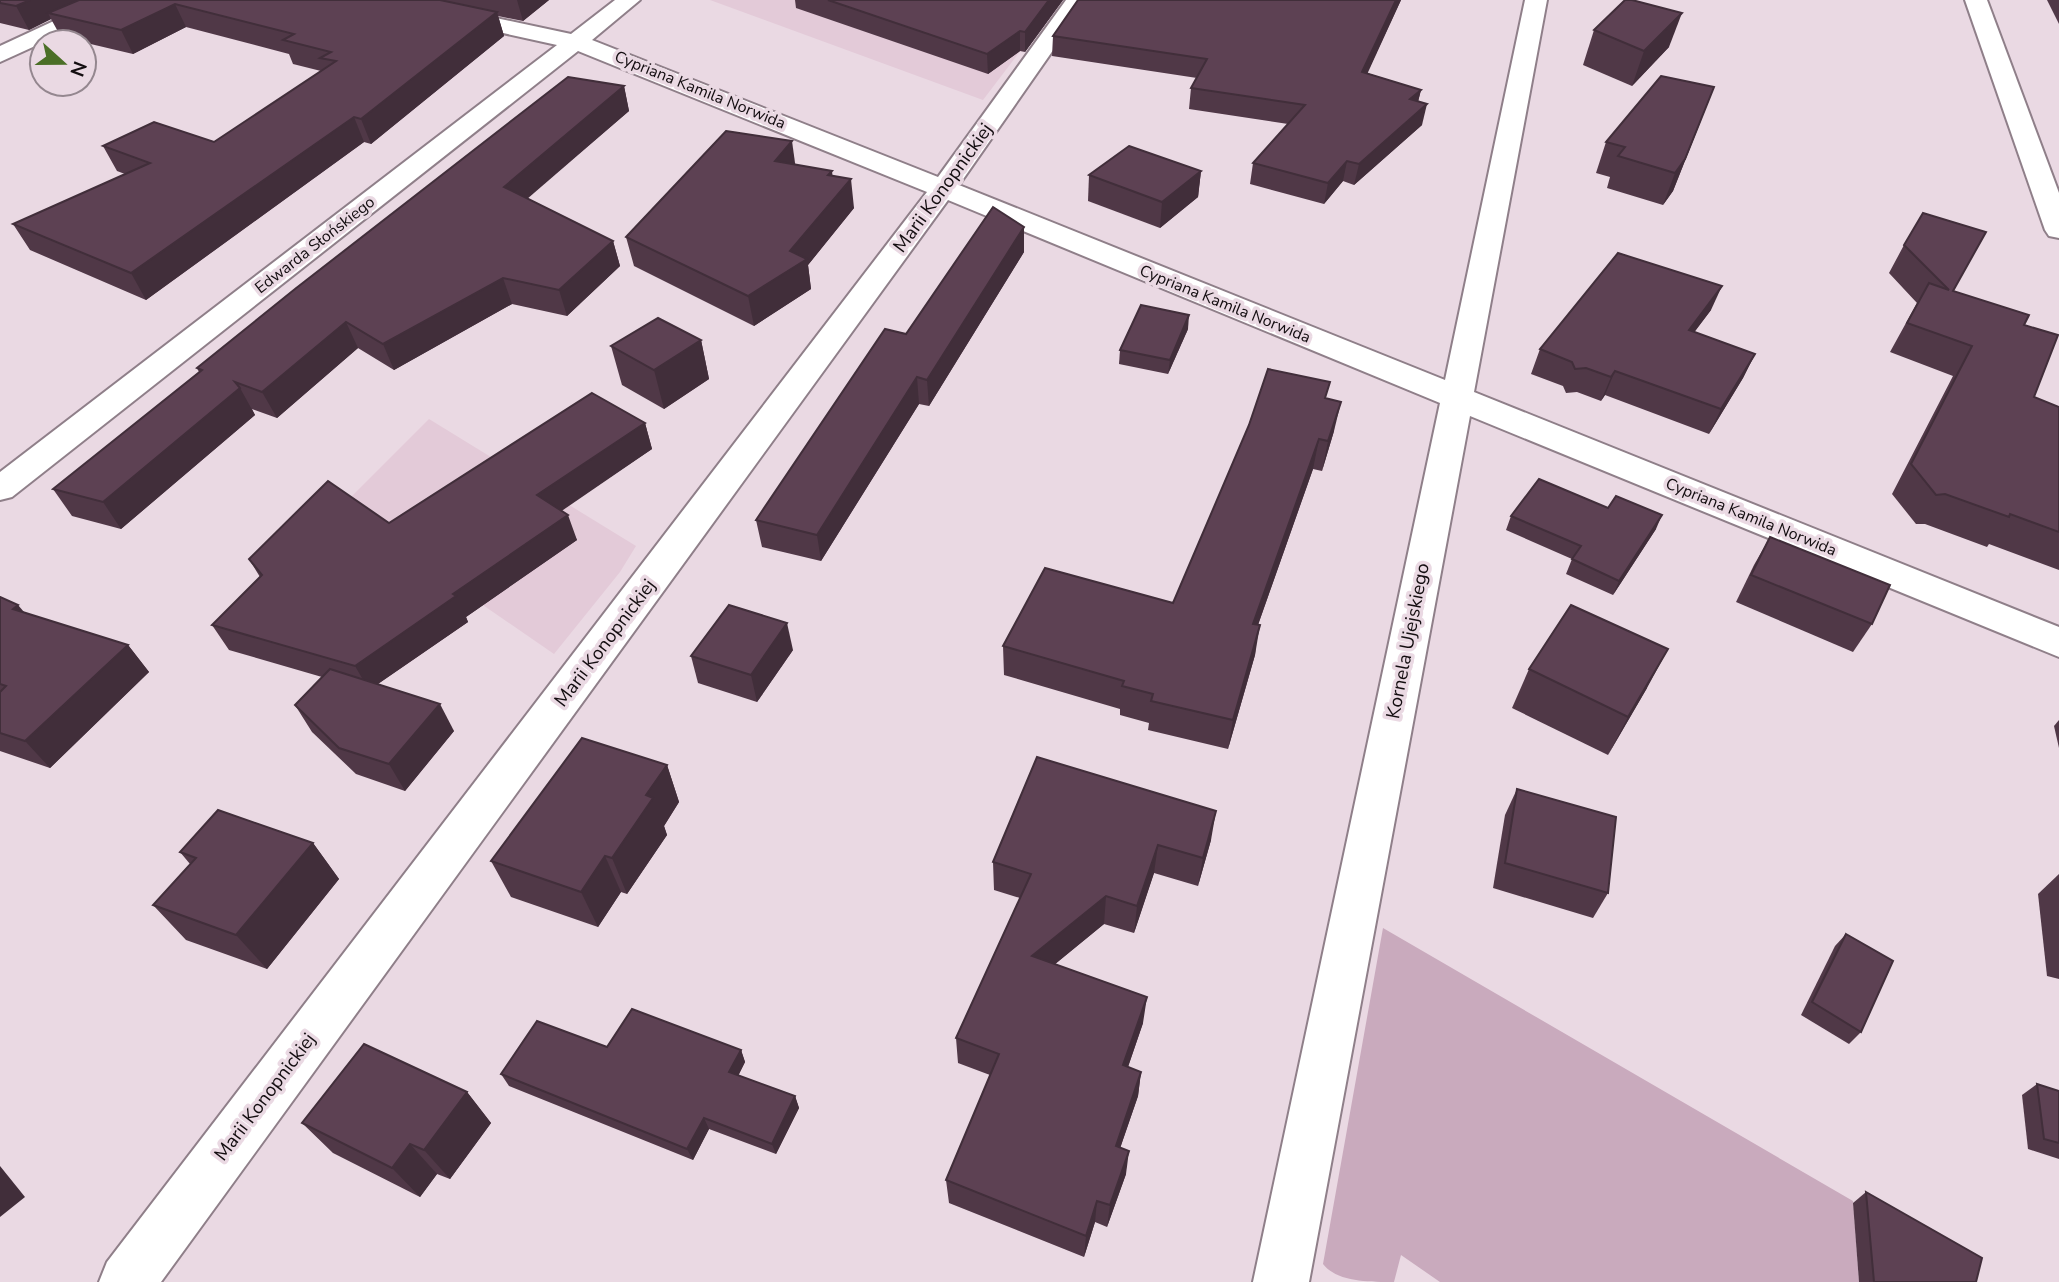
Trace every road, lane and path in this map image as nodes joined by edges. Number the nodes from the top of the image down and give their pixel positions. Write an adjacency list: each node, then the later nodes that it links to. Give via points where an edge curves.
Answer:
1 (117, 0): 8 (street)
2 (380, 0): 7 (street, Cypriana Kamila Norwida)
3 (629, 0): 7 (street, Edwarda Słońskiego)
4 (1077, 0): 9 (street, Marii Konopnickiej)
5 (1536, 0): 11 (street, Kornela Ujejskiego)
6 (1976, 0): 10 (street)
7 (575, 42): 9 (street, Cypriana Kamila Norwida); 12 (street, Edwarda Słońskiego)
8 (0, 55)
9 (943, 189): 11 (street, Cypriana Kamila Norwida); 14 (street, Marii Konopnickiej)
10 (2059, 230)
11 (1457, 397): 13 (street, Cypriana Kamila Norwida); 15 (street, Kornela Ujejskiego)
12 (0, 489)
13 (2059, 643)
14 (127, 1282)
15 (1281, 1282)

